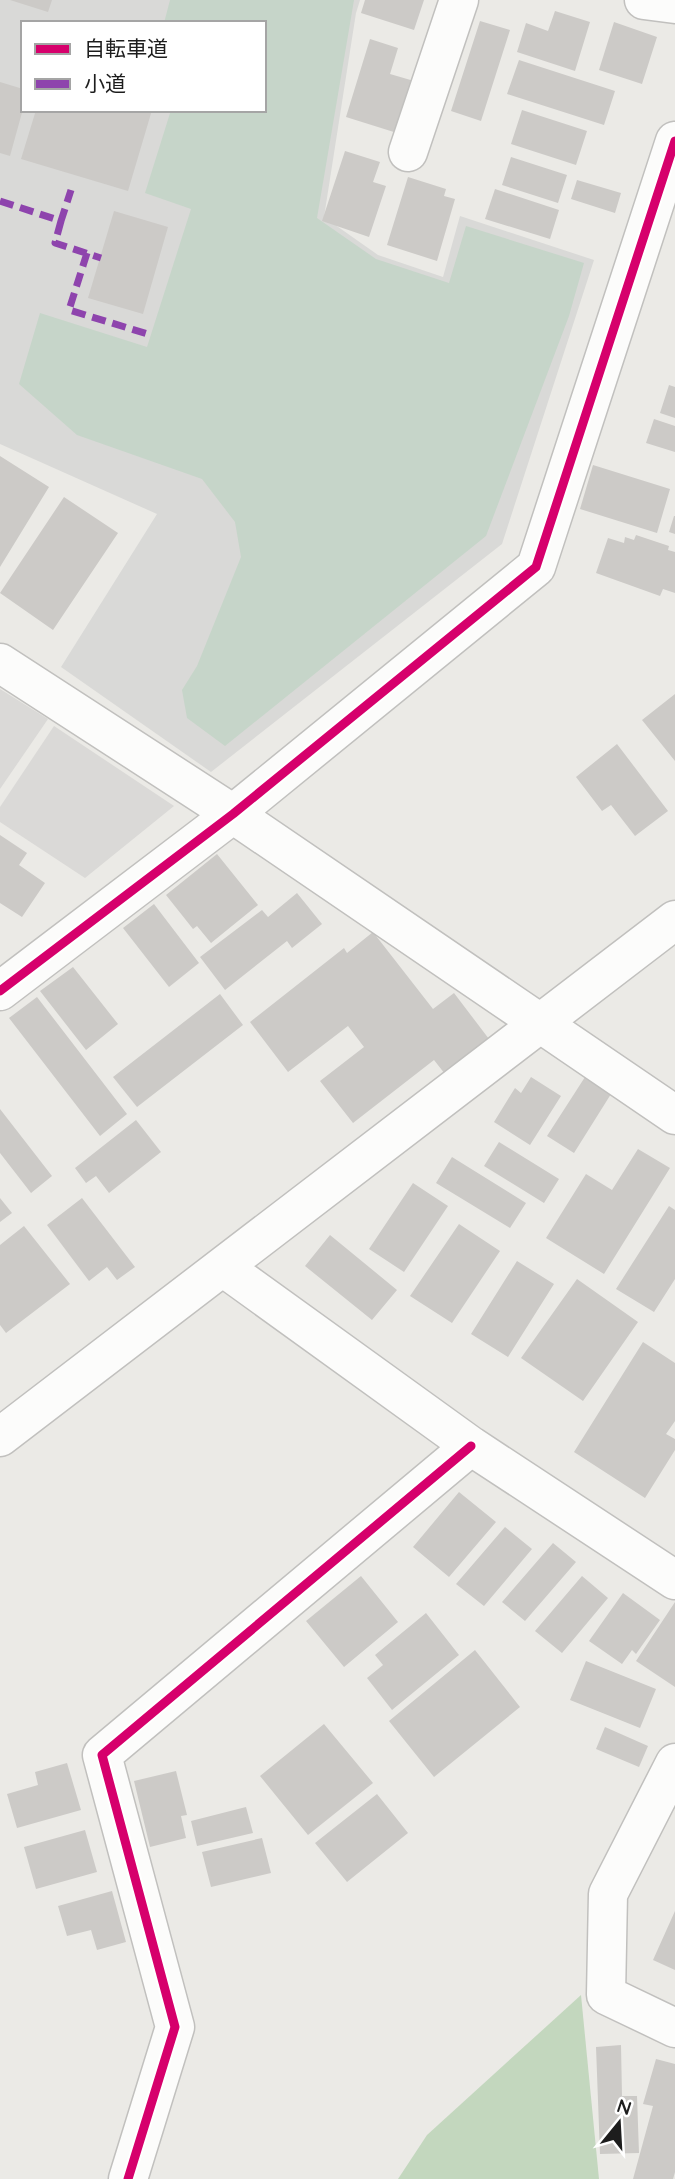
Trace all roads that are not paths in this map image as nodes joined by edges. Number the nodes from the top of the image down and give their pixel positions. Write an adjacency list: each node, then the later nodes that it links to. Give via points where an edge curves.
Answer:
1 (459, 0): 5 (street)
2 (644, 0): 3 (street)
3 (675, 4)
4 (675, 141): 7 (street, via 536,567)
5 (408, 152)
6 (0, 663): 7 (street)
7 (233, 814): 9 (street); 10 (street)
8 (675, 920): 10 (street)
9 (0, 991)
10 (542, 1023): 11 (street); 12 (street)
11 (675, 1115)
12 (223, 1267): 13 (street); 14 (street)
13 (0, 1437)
14 (471, 1446): 15 (street); 18 (street, via 102,1755 175,2027)
15 (675, 1580)
16 (675, 1763): 17 (street, via 608,1894 606,1995)
17 (675, 2028)
18 (128, 2179)

